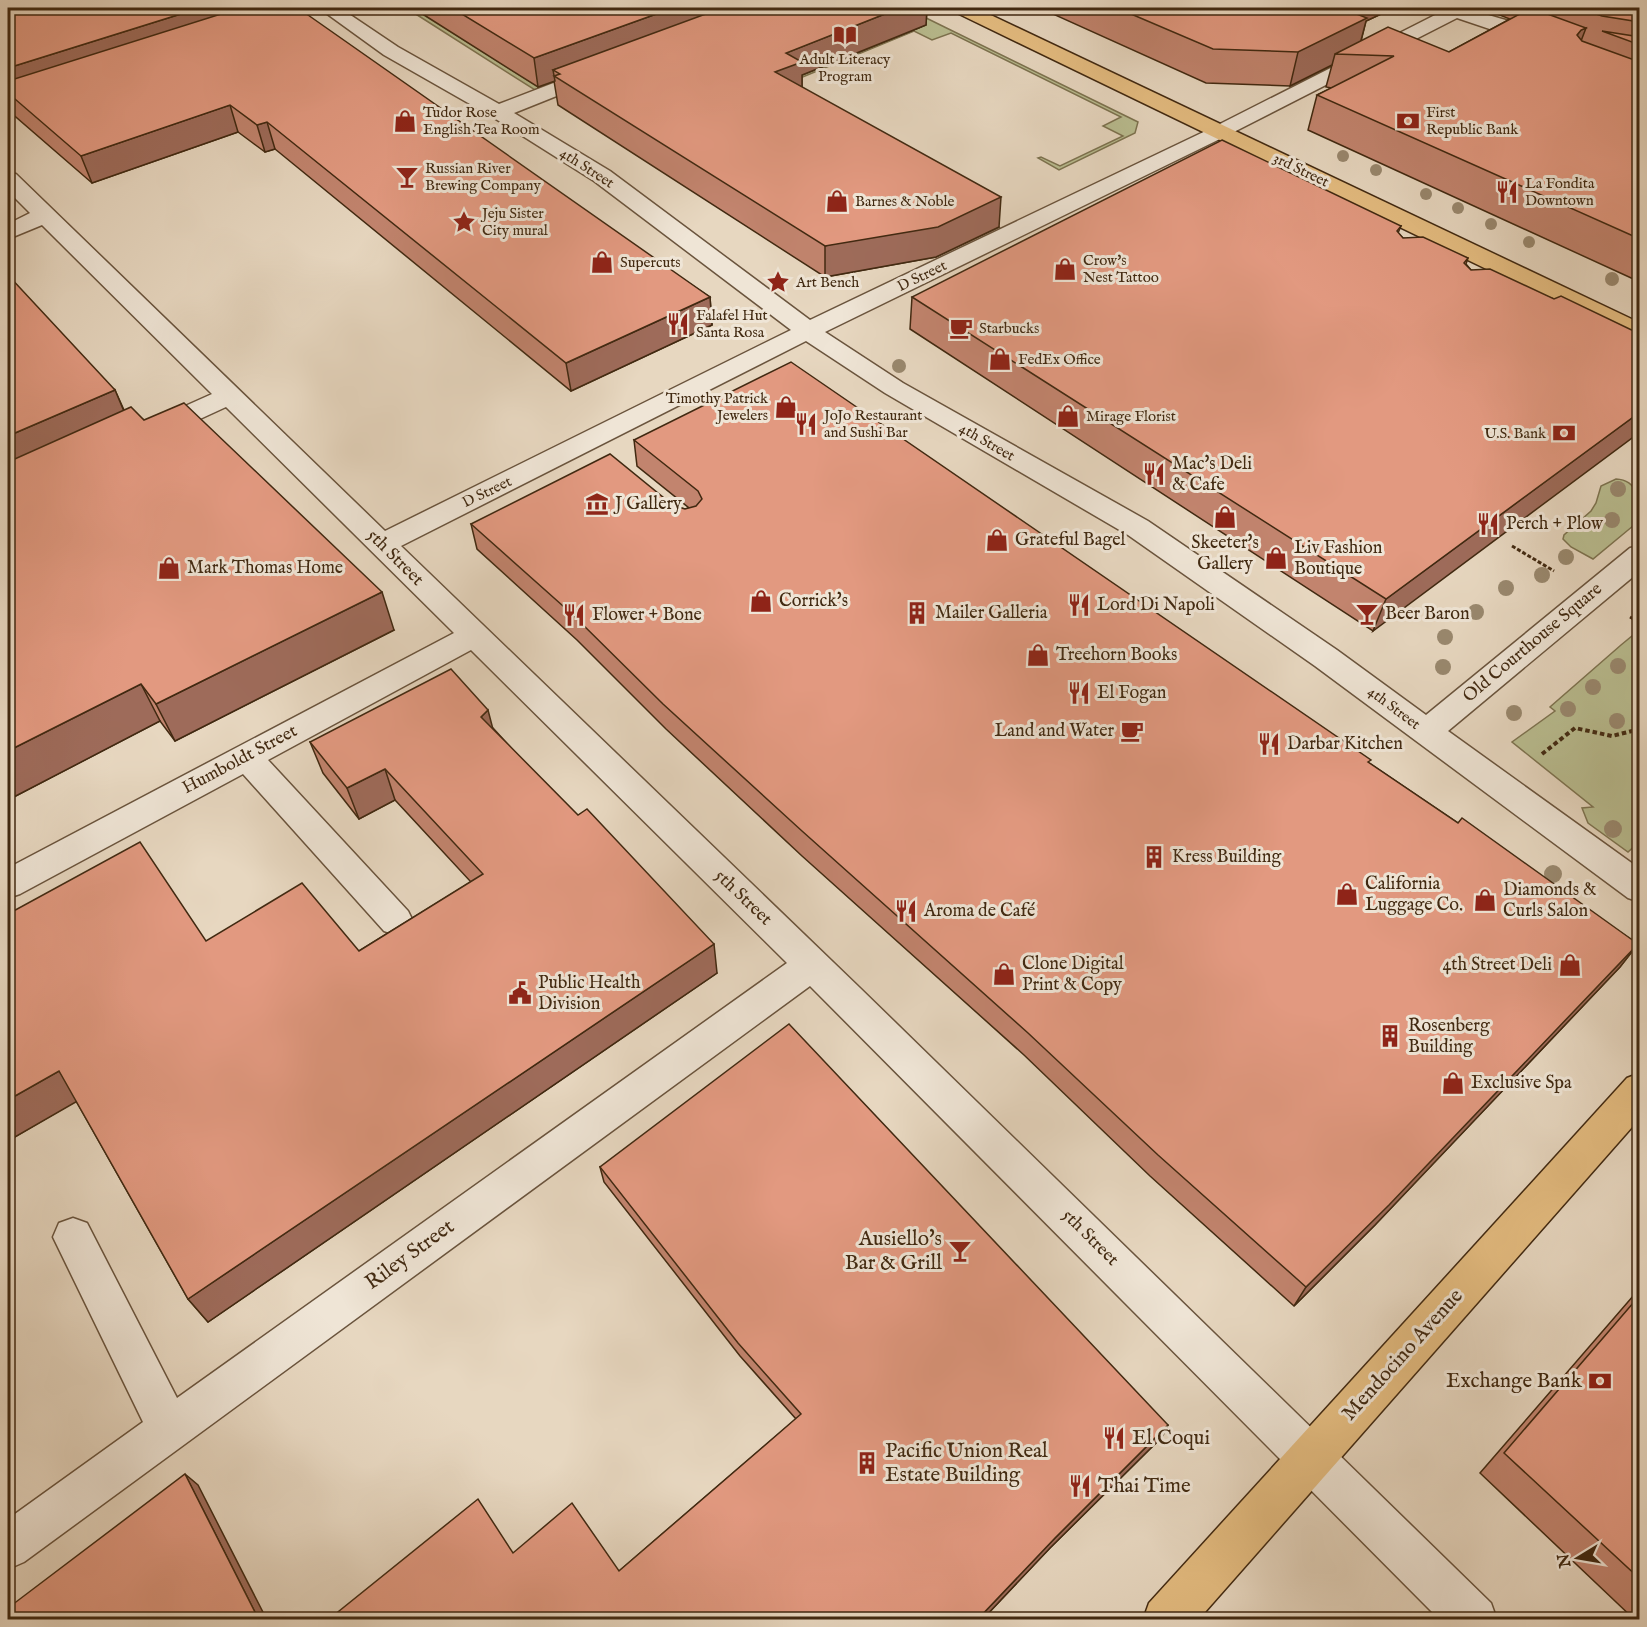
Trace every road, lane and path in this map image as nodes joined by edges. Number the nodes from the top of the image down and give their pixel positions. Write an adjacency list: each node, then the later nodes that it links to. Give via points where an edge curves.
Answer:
1 (328, 8): 6 (street, 4th Street, via 392,51)
2 (962, 8): 7 (main road, 3rd Street)
3 (1453, 9): 4 (street, via 1502,25 1555,53); 7 (street, D Street)
4 (1486, 34)
5 (618, 65): 6 (street)
6 (498, 112): 15 (street, 4th Street, via 602,176)
7 (1221, 131): 11 (main road, 3rd Street); 15 (street, D Street)
8 (8, 179): 9 (street, 5th Street)
9 (45, 215): 10 (street); 17 (street, 5th Street)
10 (8, 232)
11 (1442, 238): 12 (street); 13 (main road, 3rd Street)
12 (1417, 253)
13 (1511, 272): 14 (street); 16 (main road, 3rd Street)
14 (1486, 286)
15 (807, 331): 19 (street, D Street); 27 (street, 4th Street, via 894,388 1138,528)
16 (1640, 332)
17 (228, 396): 18 (street); 23 (street, 5th Street)
18 (133, 440)
19 (587, 442): 20 (street); 23 (street, D Street)
20 (610, 460)
21 (1522, 520): 22 (path)
22 (1535, 528)
23 (381, 544): 25 (street, 5th Street)
24 (1640, 555): 27 (street, Old Courthouse Square)
25 (473, 636): 29 (street, Humboldt Street); 33 (street, 5th Street)
26 (1640, 729): 28 (path, via 1612,736 1575,728)
27 (1426, 732): 31 (street, 4th Street)
28 (1542, 754)
29 (246, 756): 30 (street, Humboldt Street); 32 (street)
30 (8, 884)
31 (1640, 888)
32 (396, 921)
33 (812, 965): 36 (street, Riley Street); 37 (street, 5th Street)
34 (1640, 1090): 37 (main road, Mendocino Avenue)
35 (73, 1237): 36 (street)
36 (169, 1429): 38 (street, Riley Street)
37 (1311, 1458): 39 (main road, Mendocino Avenue); 40 (street, 5th Street)
38 (8, 1544)
39 (1166, 1620)
40 (1474, 1620)

